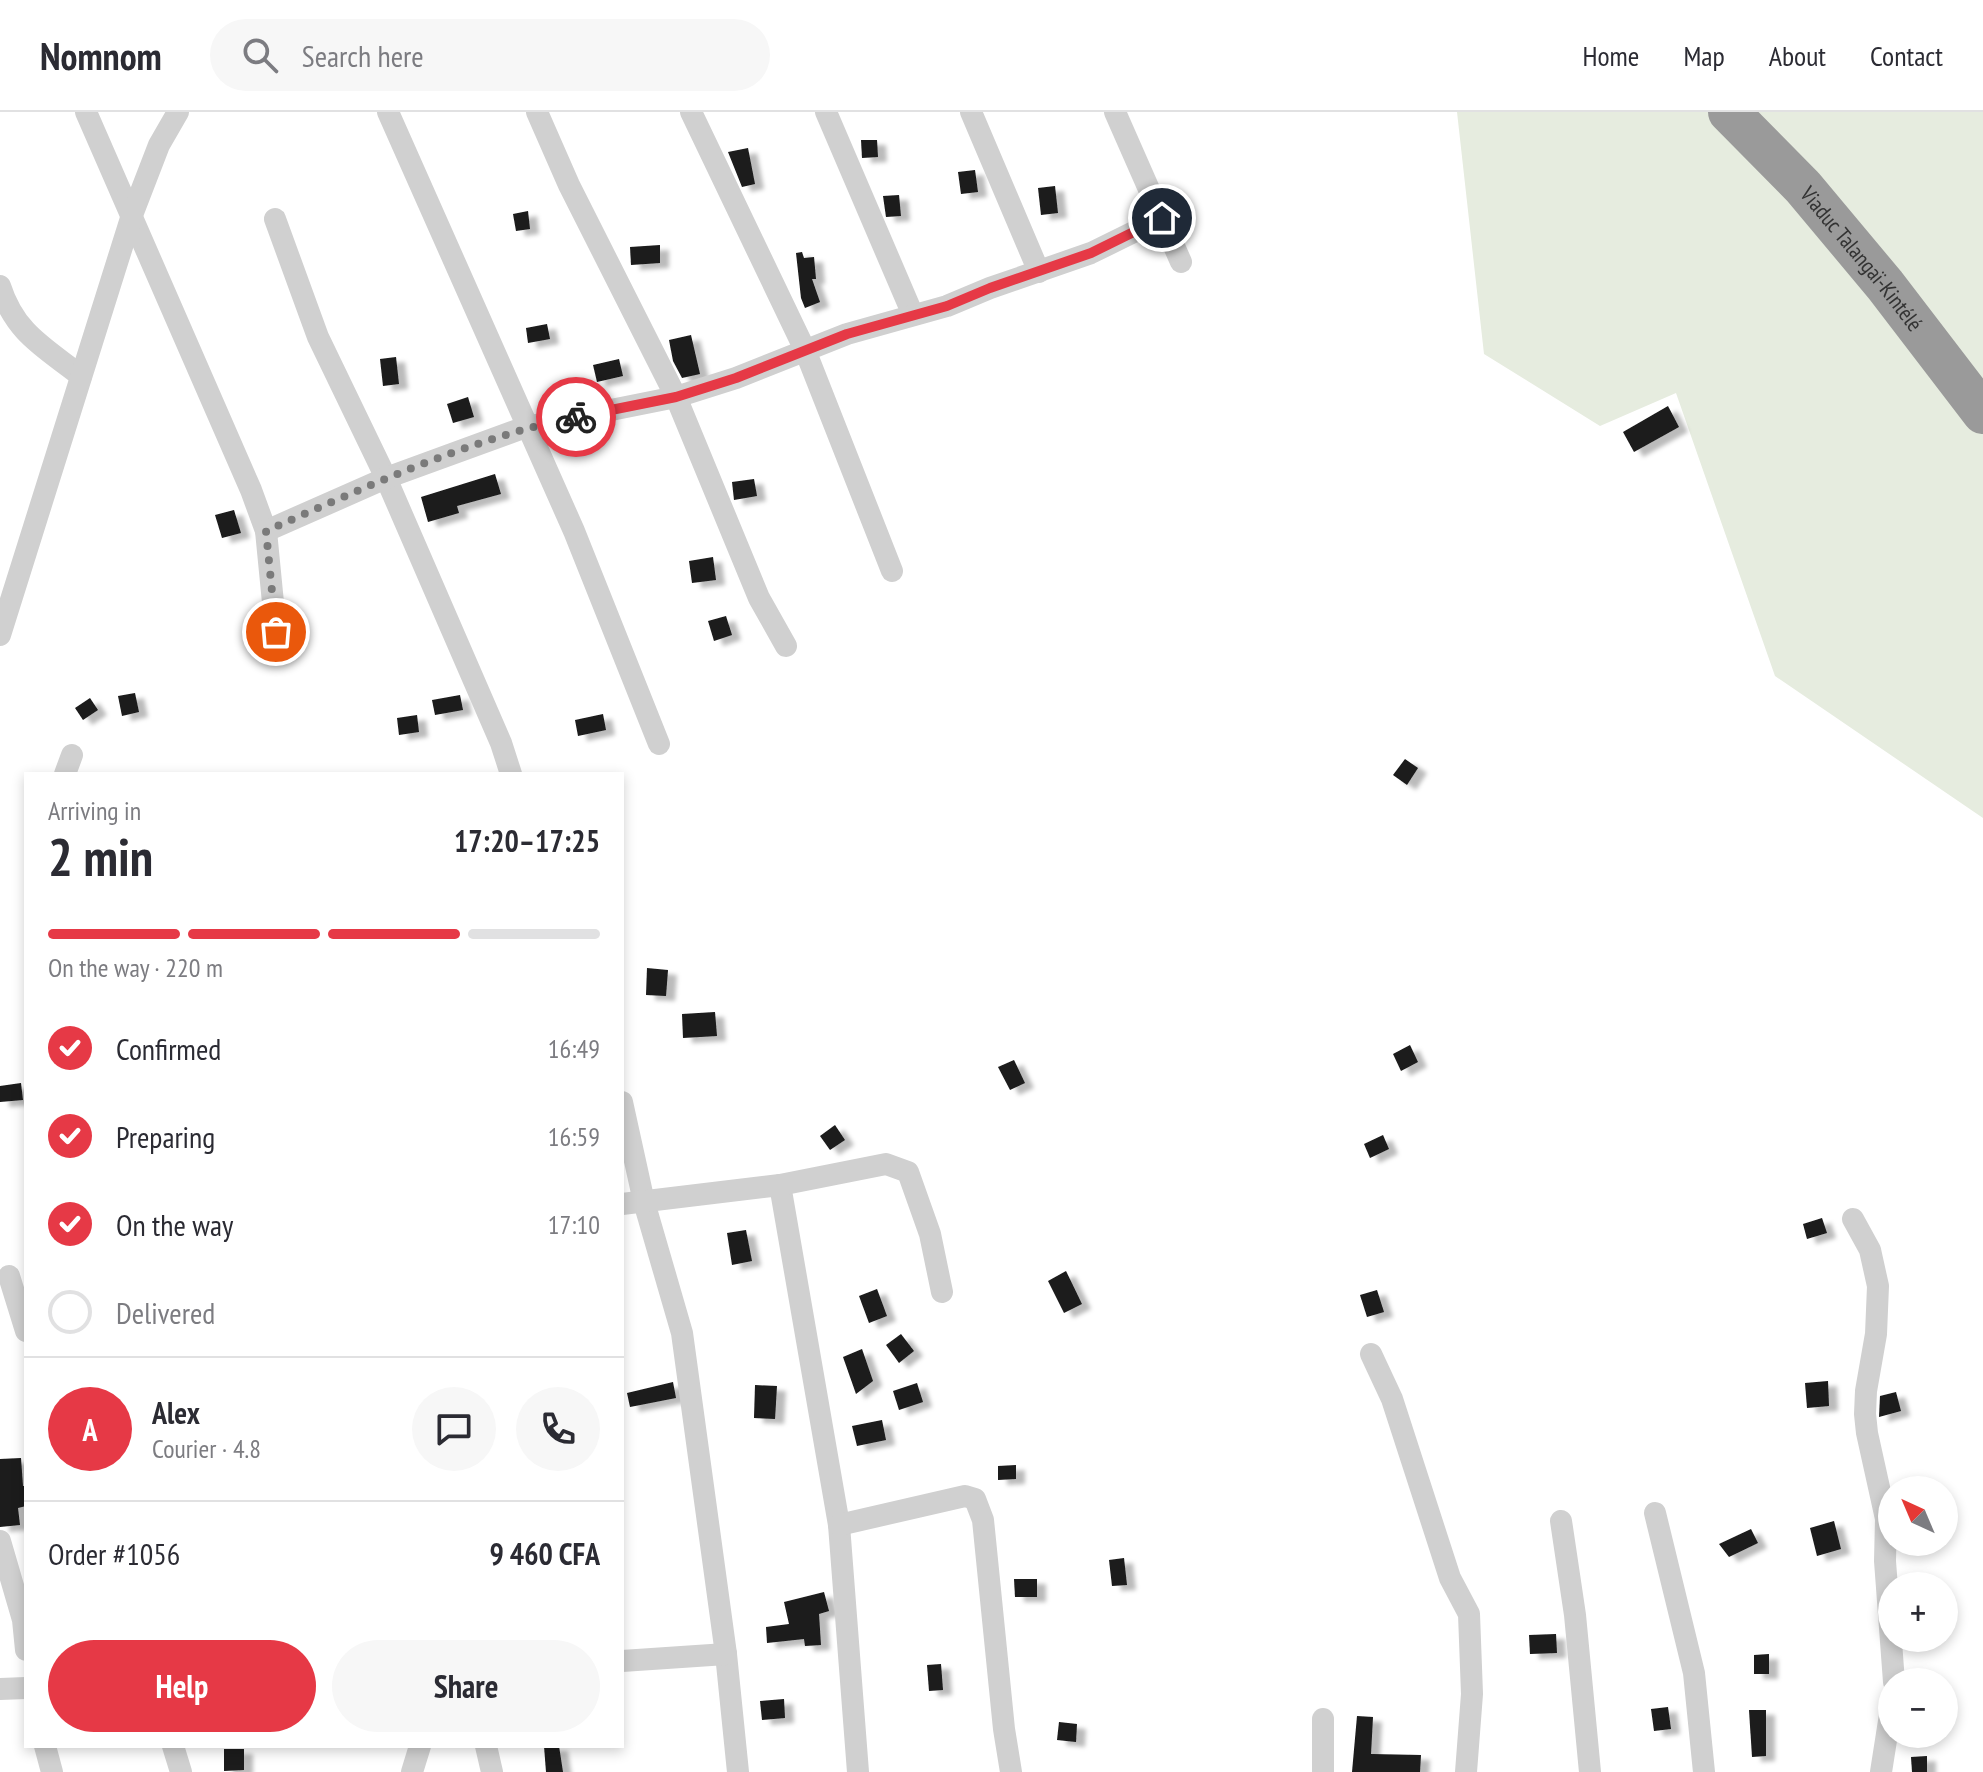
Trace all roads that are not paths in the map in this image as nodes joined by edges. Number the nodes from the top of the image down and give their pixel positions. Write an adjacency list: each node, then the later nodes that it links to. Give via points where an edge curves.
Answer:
1 (86, 112): 11 (street)
2 (178, 112): 11 (street)
3 (388, 112): 23 (street)
4 (537, 112): 21 (street)
5 (691, 112): 18 (street)
6 (826, 112): 17 (street)
7 (971, 112): 15 (street)
8 (1115, 112): 12 (street)
9 (1729, 112): 22 (highway, Viaduc Talangaï-Kintélé, via 1803,187)
10 (1764, 112): 19 (highway, Viaduc Talangaï-Kintélé, via 1902,263)
11 (132, 215): 20 (street); 25 (street)
12 (1162, 218): 14 (street); 15 (street)
13 (275, 219): 24 (street, via 318,337)
14 (1181, 262)
15 (1039, 272): 17 (street)
16 (0, 286): 20 (street, via 22,329)
17 (913, 315): 18 (street)
18 (805, 350): 21 (street); 26 (street)
19 (1983, 368)
20 (81, 376): 27 (street)
21 (676, 397): 23 (street); 28 (street, via 759,598)
22 (1983, 413)
23 (526, 427): 24 (street); 30 (street, via 574,531)
24 (386, 478): 25 (street); 31 (street)
25 (266, 531): 29 (street)
26 (892, 571)
27 (0, 635)
28 (786, 646)
29 (278, 654)
30 (659, 744)
31 (510, 772)
32 (624, 1120): 34 (street)
33 (780, 1185): 34 (street); 37 (street, via 886,1164 908,1172 930,1234); 42 (street)
34 (633, 1203): 45 (street, via 682,1333)
35 (1853, 1219): 47 (street, via 1870,1250 1878,1286 1865,1414 1886,1519)
36 (12, 1276): 38 (street)
37 (942, 1292)
38 (24, 1323)
39 (1371, 1354): 64 (street, via 1392,1399 1450,1578 1469,1614 1472,1694)
40 (1655, 1513): 66 (street, via 1694,1673)
41 (1561, 1521): 65 (street)
42 (839, 1525): 61 (street); 62 (street, via 965,1496 975,1499 987,1549)
43 (0, 1541): 44 (street)
44 (24, 1630)
45 (726, 1654): 46 (street); 60 (street)
46 (624, 1661)
47 (1893, 1668)
48 (24, 1688): 49 (street)
49 (0, 1689)
50 (1323, 1719): 63 (street)
51 (46, 1748): 56 (street)
52 (174, 1748): 57 (street)
53 (419, 1748): 58 (street)
54 (486, 1748): 59 (street)
55 (1885, 1748): 67 (street)
56 (52, 1772)
57 (181, 1772)
58 (412, 1772)
59 (492, 1772)
60 (738, 1772)
61 (858, 1772)
62 (1011, 1772)
63 (1323, 1772)
64 (1466, 1772)
65 (1590, 1772)
66 (1704, 1772)
67 (1881, 1772)

